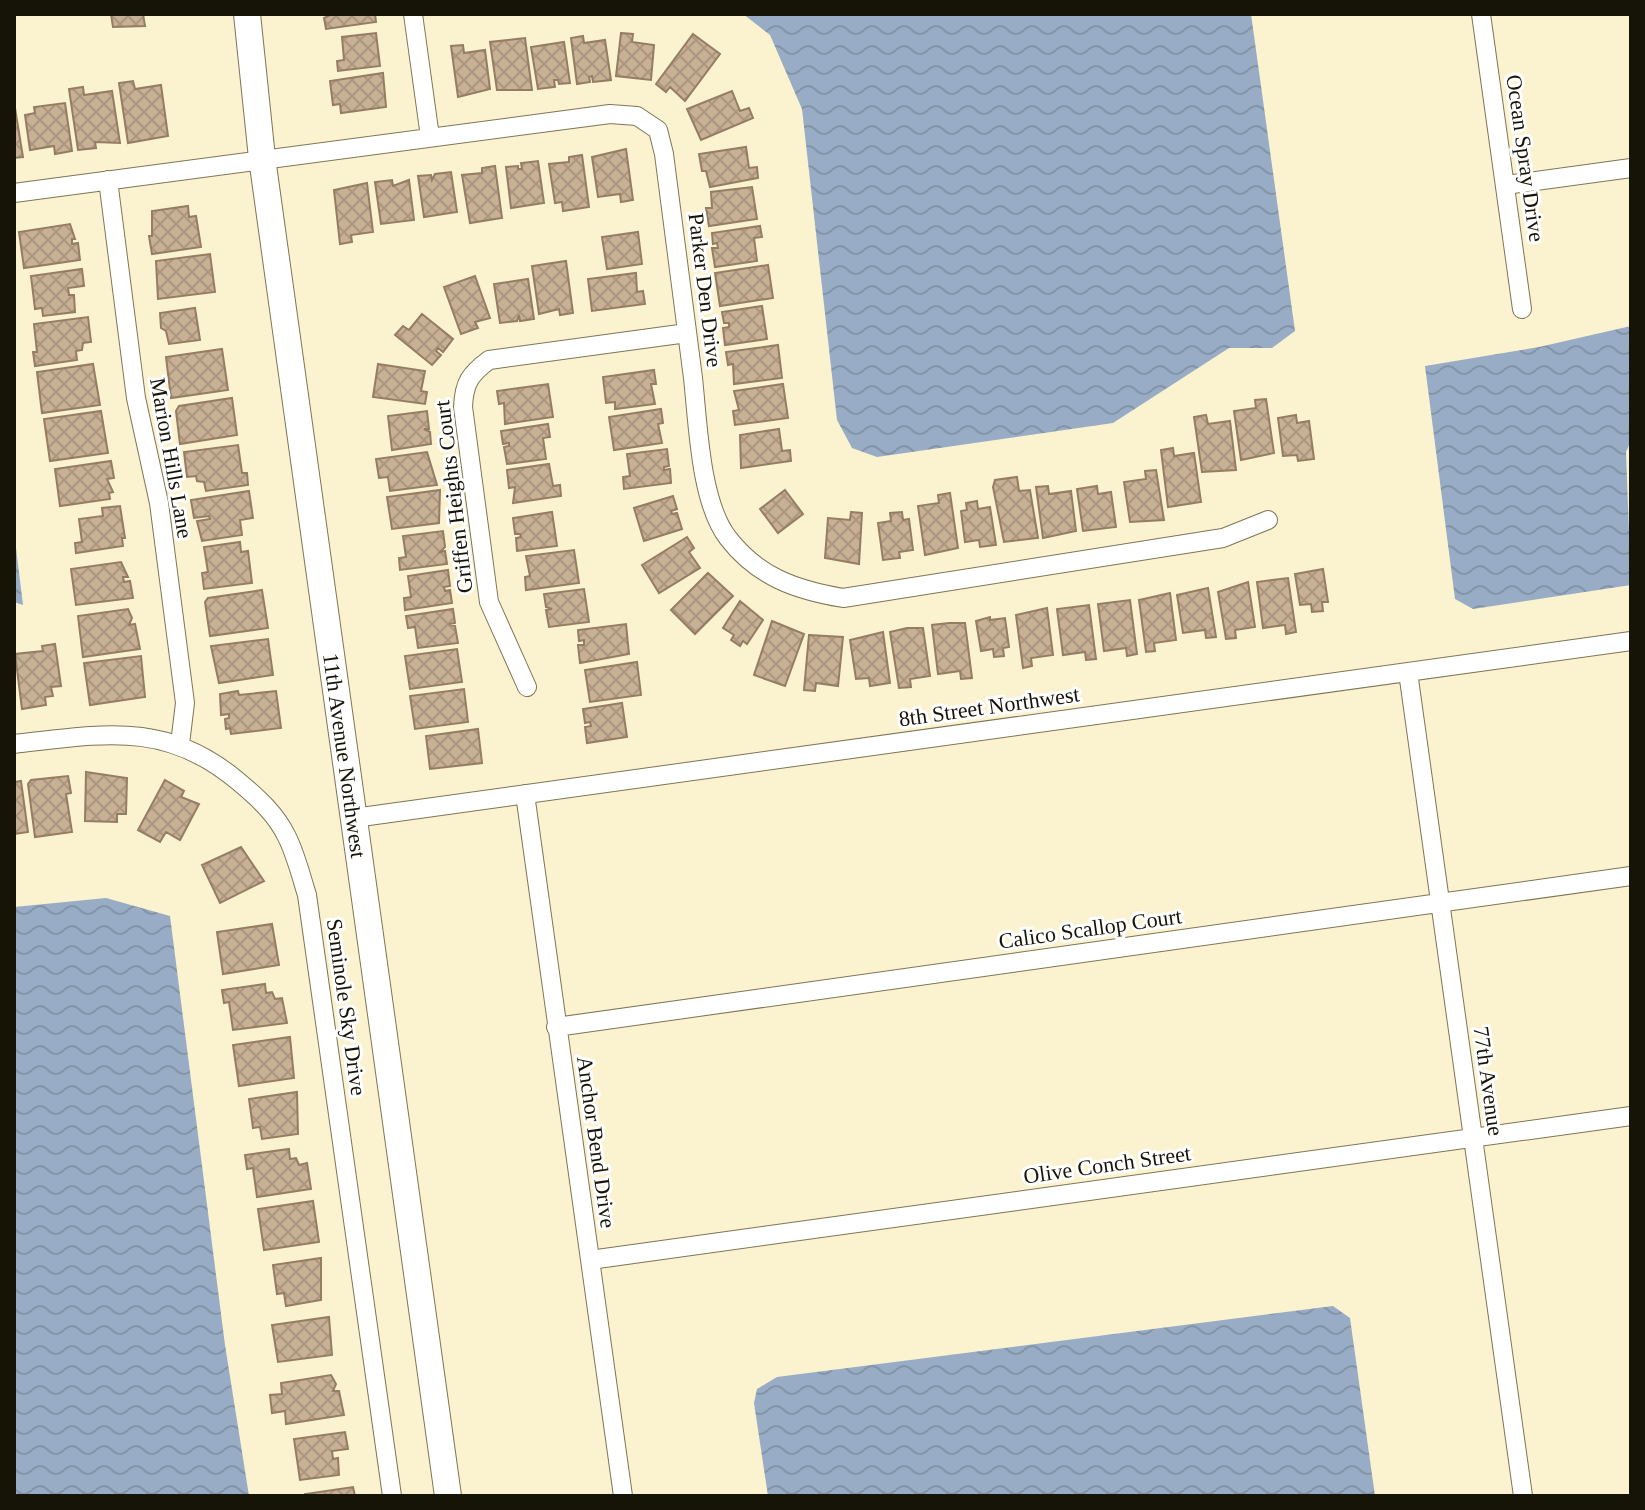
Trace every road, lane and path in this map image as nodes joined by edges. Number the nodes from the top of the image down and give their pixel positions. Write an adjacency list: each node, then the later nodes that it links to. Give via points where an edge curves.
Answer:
1 (247, 14): 5 (street, 11th Avenue Northwest)
2 (413, 14): 4 (street)
3 (1481, 14): 8 (street, Ocean Spray Drive)
4 (430, 137): 5 (street, Parker Den Drive); 11 (street, Parker Den Drive, via 610,114 637,116 658,130)
5 (262, 158): 7 (street, Parker Den Drive); 19 (street, 11th Avenue Northwest)
6 (1631, 168): 8 (street)
7 (108, 180): 9 (street, Parker Den Drive); 17 (street, Marion Hills Lane, via 136,398 159,503 185,703)
8 (1506, 185): 10 (street, Ocean Spray Drive)
9 (14, 193)
10 (1522, 309)
11 (687, 333): 12 (street, Parker Den Drive, via 713,511 726,537 750,561 770,578 804,592 843,598 1223,538); 15 (street, Griffen Heights Court, via 489,360 472,372 464,387 489,602)
12 (1268, 520)
13 (1631, 641): 14 (street, 8th Street Northwest)
14 (1408, 672): 18 (street, 8th Street Northwest); 21 (street, 77th Avenue)
15 (527, 687)
16 (14, 744): 17 (street, Seminole Sky Drive, via 95,734)
17 (180, 744): 26 (street, Seminole Sky Drive, via 225,771 266,805 287,836 307,895)
18 (525, 794): 19 (street, 8th Street Northwest); 22 (street, Anchor Bend Drive)
19 (354, 818): 27 (street, 11th Avenue Northwest)
20 (1631, 876): 21 (street, Calico Scallop Court)
21 (1442, 903): 22 (street, Calico Scallop Court); 24 (street, 77th Avenue)
22 (556, 1027): 25 (street, Anchor Bend Drive)
23 (1631, 1116): 24 (street, Olive Conch Street)
24 (1473, 1138): 25 (street, Olive Conch Street); 29 (street, 77th Avenue)
25 (590, 1260): 28 (street, Anchor Bend Drive)
26 (392, 1496)
27 (448, 1496)
28 (623, 1496)
29 (1523, 1496)

